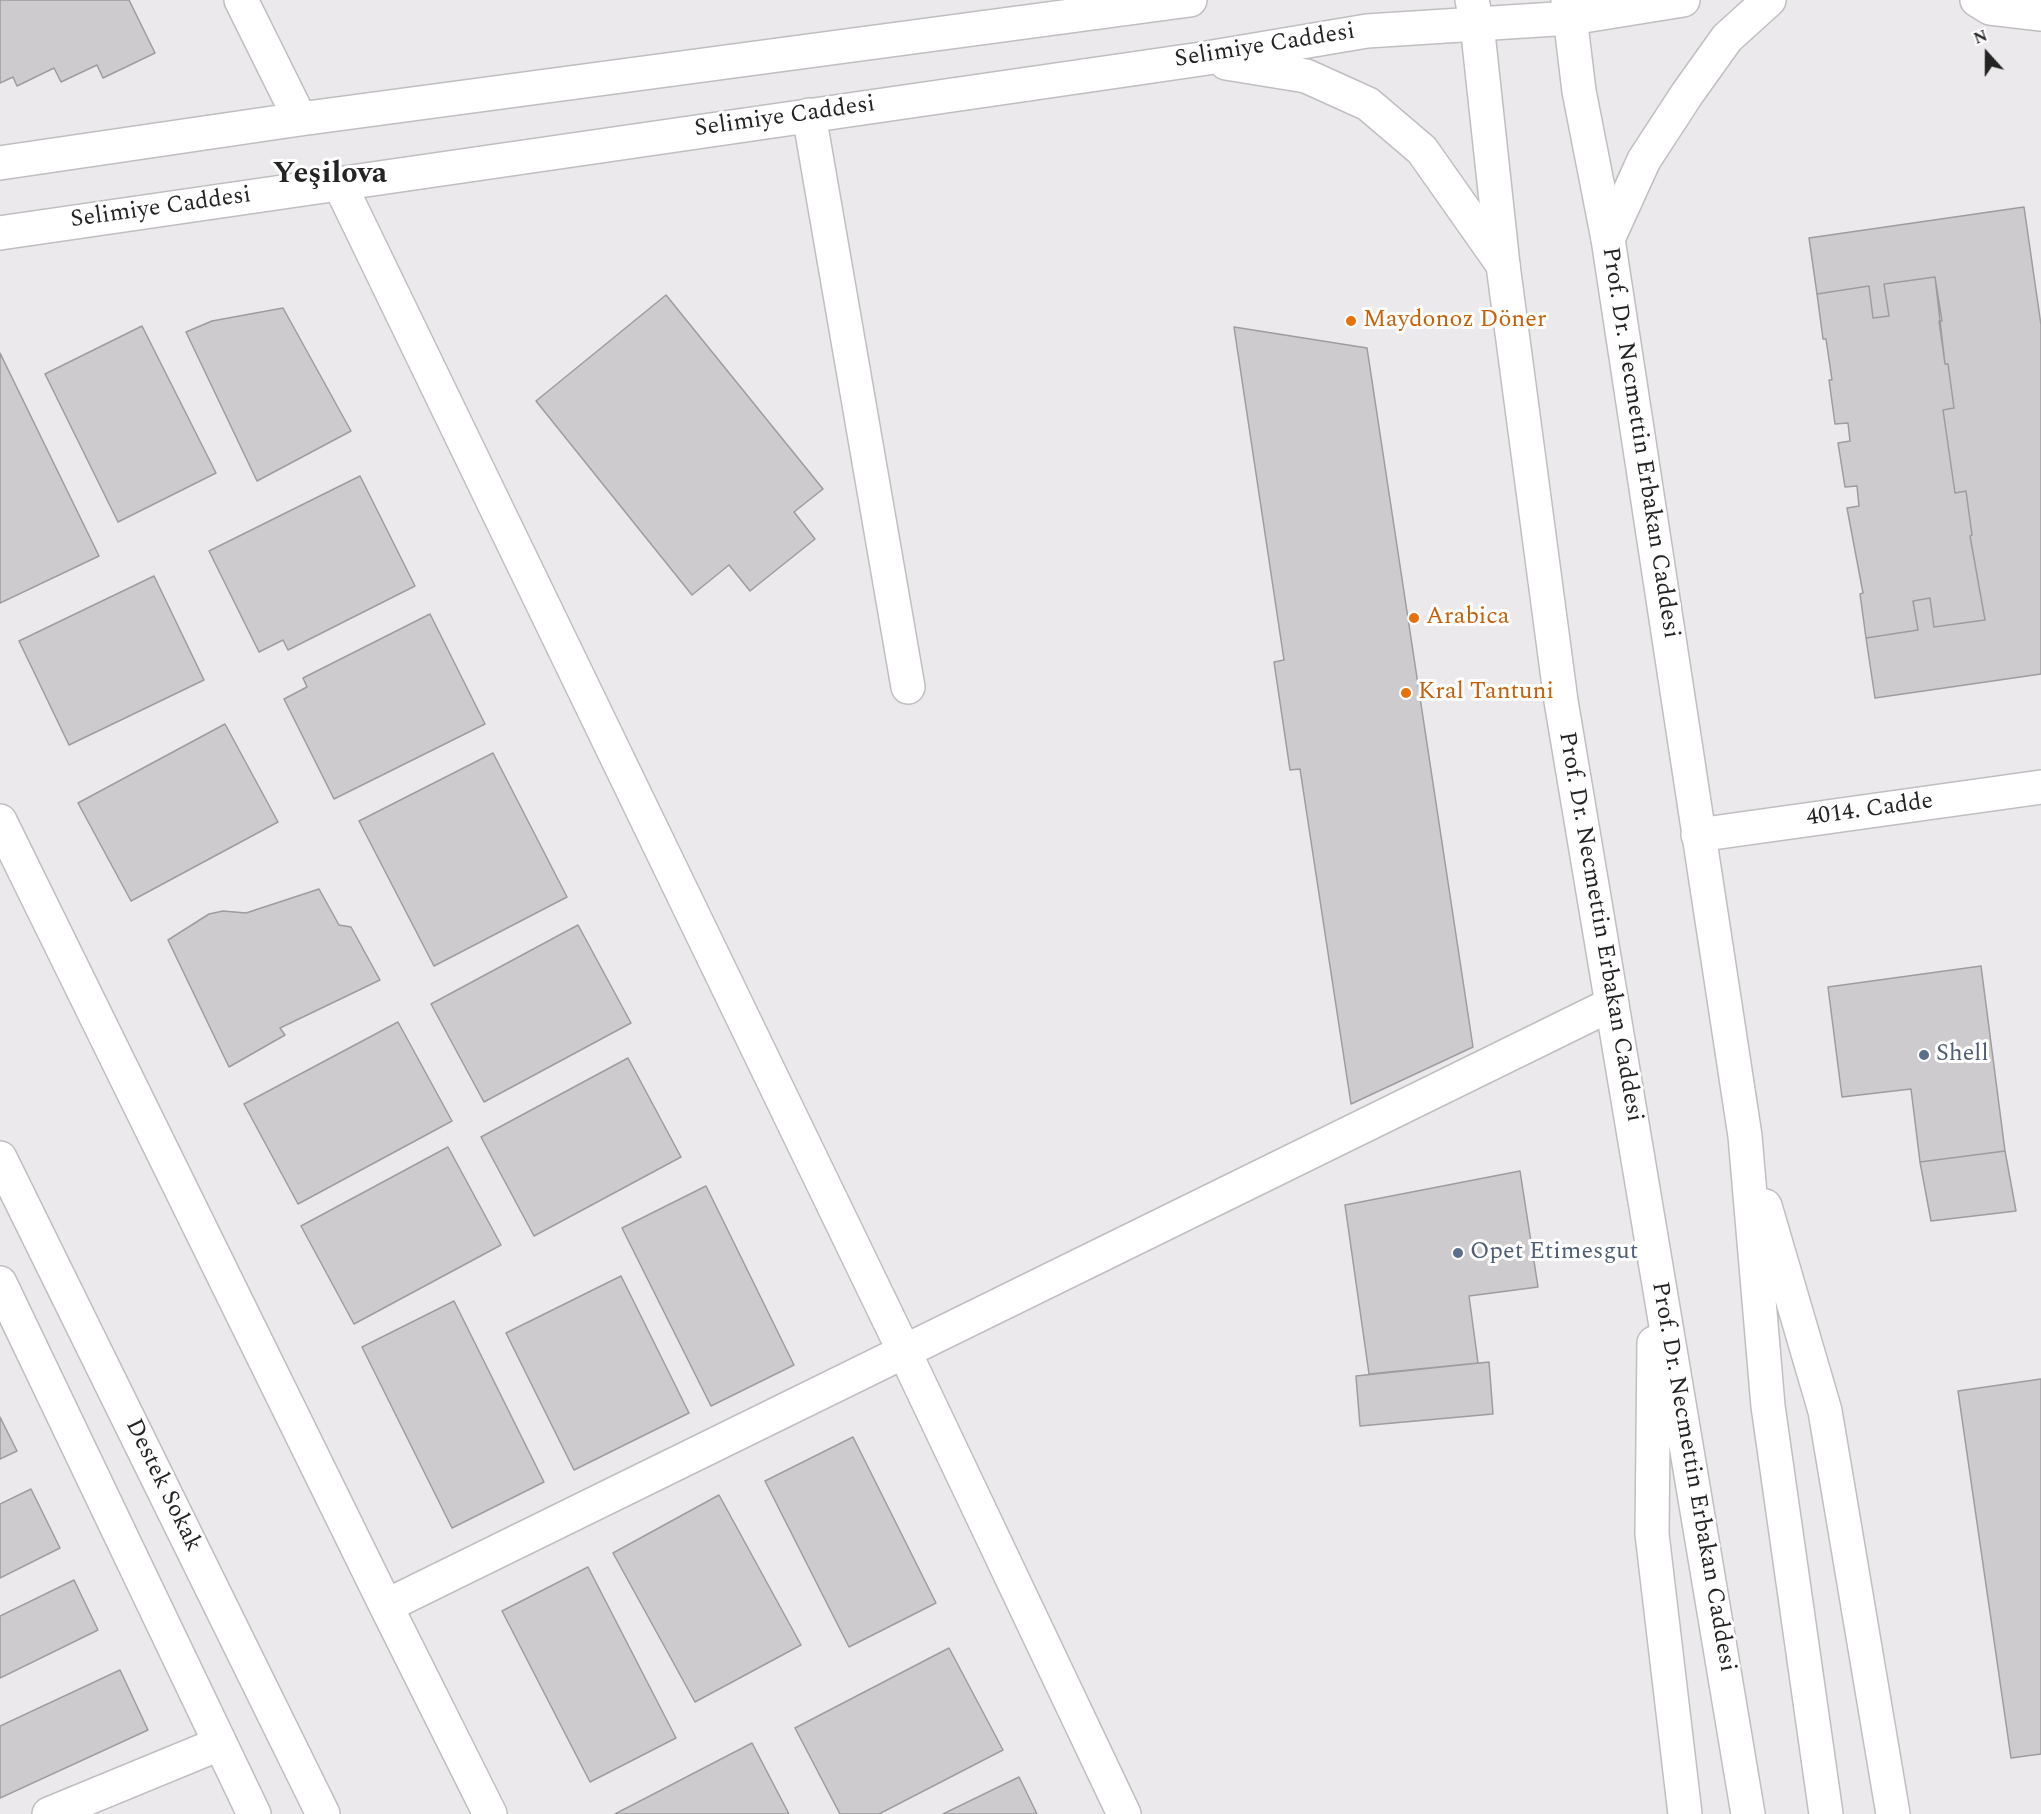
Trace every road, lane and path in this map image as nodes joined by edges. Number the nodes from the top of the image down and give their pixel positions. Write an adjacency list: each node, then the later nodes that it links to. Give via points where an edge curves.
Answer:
1 (241, 0): 11 (street)
2 (1190, 0): 11 (street)
3 (1683, 0): 6 (street, Selimiye Caddesi)
4 (1769, 0): 15 (street, via 1727,38 1687,94 1644,160)
5 (1977, 0): 8 (street, via 1990,8)
6 (1569, 9): 7 (street, Selimiye Caddesi); 15 (street, Prof. Dr. Necmettin Erbakan Caddesi, via 1579,91)
7 (1475, 12): 9 (street, Selimiye Caddesi); 16 (street, Prof. Dr. Necmettin Erbakan Caddesi)
8 (2041, 14)
9 (1201, 59): 10 (street, Selimiye Caddesi); 16 (street, via 1306,76 1368,104 1422,150)
10 (809, 115): 13 (street, Selimiye Caddesi); 17 (street)
11 (300, 119): 12 (street)
12 (0, 163)
13 (339, 183): 14 (street, Selimiye Caddesi); 26 (street)
14 (0, 233)
15 (1608, 239): 20 (street, Prof. Dr. Necmettin Erbakan Caddesi)
16 (1503, 266): 21 (street, Prof. Dr. Necmettin Erbakan Caddesi, via 1561,701)
17 (908, 687)
18 (2041, 787): 20 (street, 4014. Cadde)
19 (0, 822): 27 (street)
20 (1698, 835): 22 (street, Prof. Dr. Necmettin Erbakan Caddesi)
21 (1612, 1004): 24 (street, Prof. Dr. Necmettin Erbakan Caddesi); 26 (street)
22 (1745, 1136): 36 (street, Prof. Dr. Necmettin Erbakan Caddesi, via 1768,1406); 37 (street, via 1825,1411)
23 (0, 1158): 31 (street, Destek Sokak)
24 (1655, 1261): 34 (street, via 1652,1534); 35 (street, Prof. Dr. Necmettin Erbakan Caddesi)
25 (0, 1283): 28 (street)
26 (905, 1353): 27 (street); 33 (street)
27 (386, 1606): 32 (street)
28 (219, 1744): 29 (street); 30 (street)
29 (49, 1814)
30 (254, 1814)
31 (323, 1814)
32 (490, 1814)
33 (1124, 1814)
34 (1685, 1814)
35 (1748, 1814)
36 (1826, 1814)
37 (1893, 1814)

